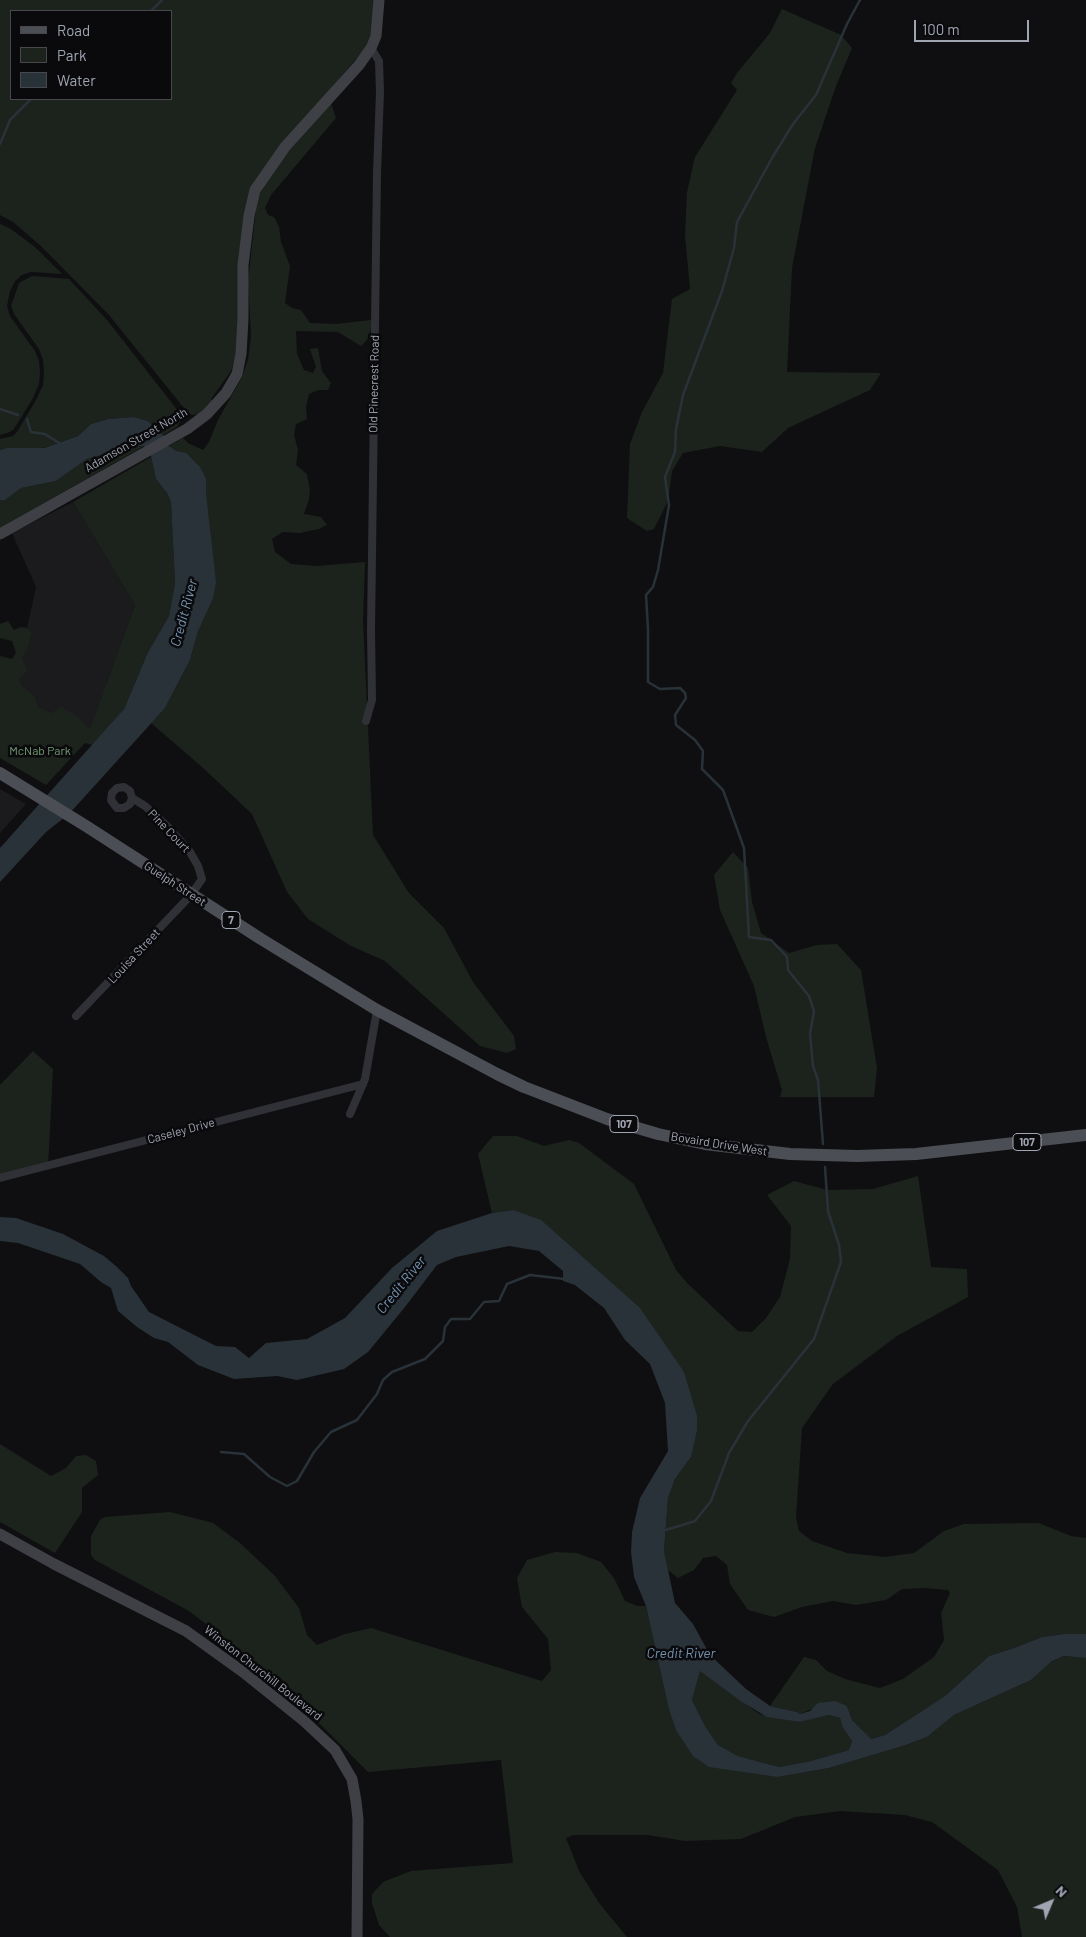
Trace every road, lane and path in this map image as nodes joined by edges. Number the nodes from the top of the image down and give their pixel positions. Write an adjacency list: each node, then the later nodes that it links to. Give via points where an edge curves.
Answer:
1 (379, 0): 2 (main road, via 376,36)
2 (371, 48): 3 (main road, Adamson Street North, via 285,147 255,190 242,265 243,338 240,362 229,389 202,418 174,436); 4 (street, Old Pinecrest Road, via 378,61 380,92 372,700)
3 (0, 534)
4 (366, 722)
5 (0, 773): 7 (main road, Guelph Street / 7)
6 (132, 798): 7 (street, Pine Court, via 169,828 190,852 202,879)
7 (191, 895): 8 (main road, Guelph Street / 7); 9 (street, Louisa Street)
8 (377, 1010): 10 (main road, Bovaird Drive West / 7); 11 (street)
9 (76, 1016)
10 (467, 1060): 13 (main road, Bovaird Drive West / 107, via 524,1087 607,1119 658,1134 726,1147 790,1154 857,1156 968,1150)
11 (363, 1084): 12 (street); 14 (street, Caseley Drive)
12 (350, 1114)
13 (1086, 1136)
14 (0, 1178)
15 (0, 1534): 16 (main road, Winston Churchill Boulevard, via 186,1631 251,1678 335,1750 352,1779 356,1800)
16 (357, 1937)

